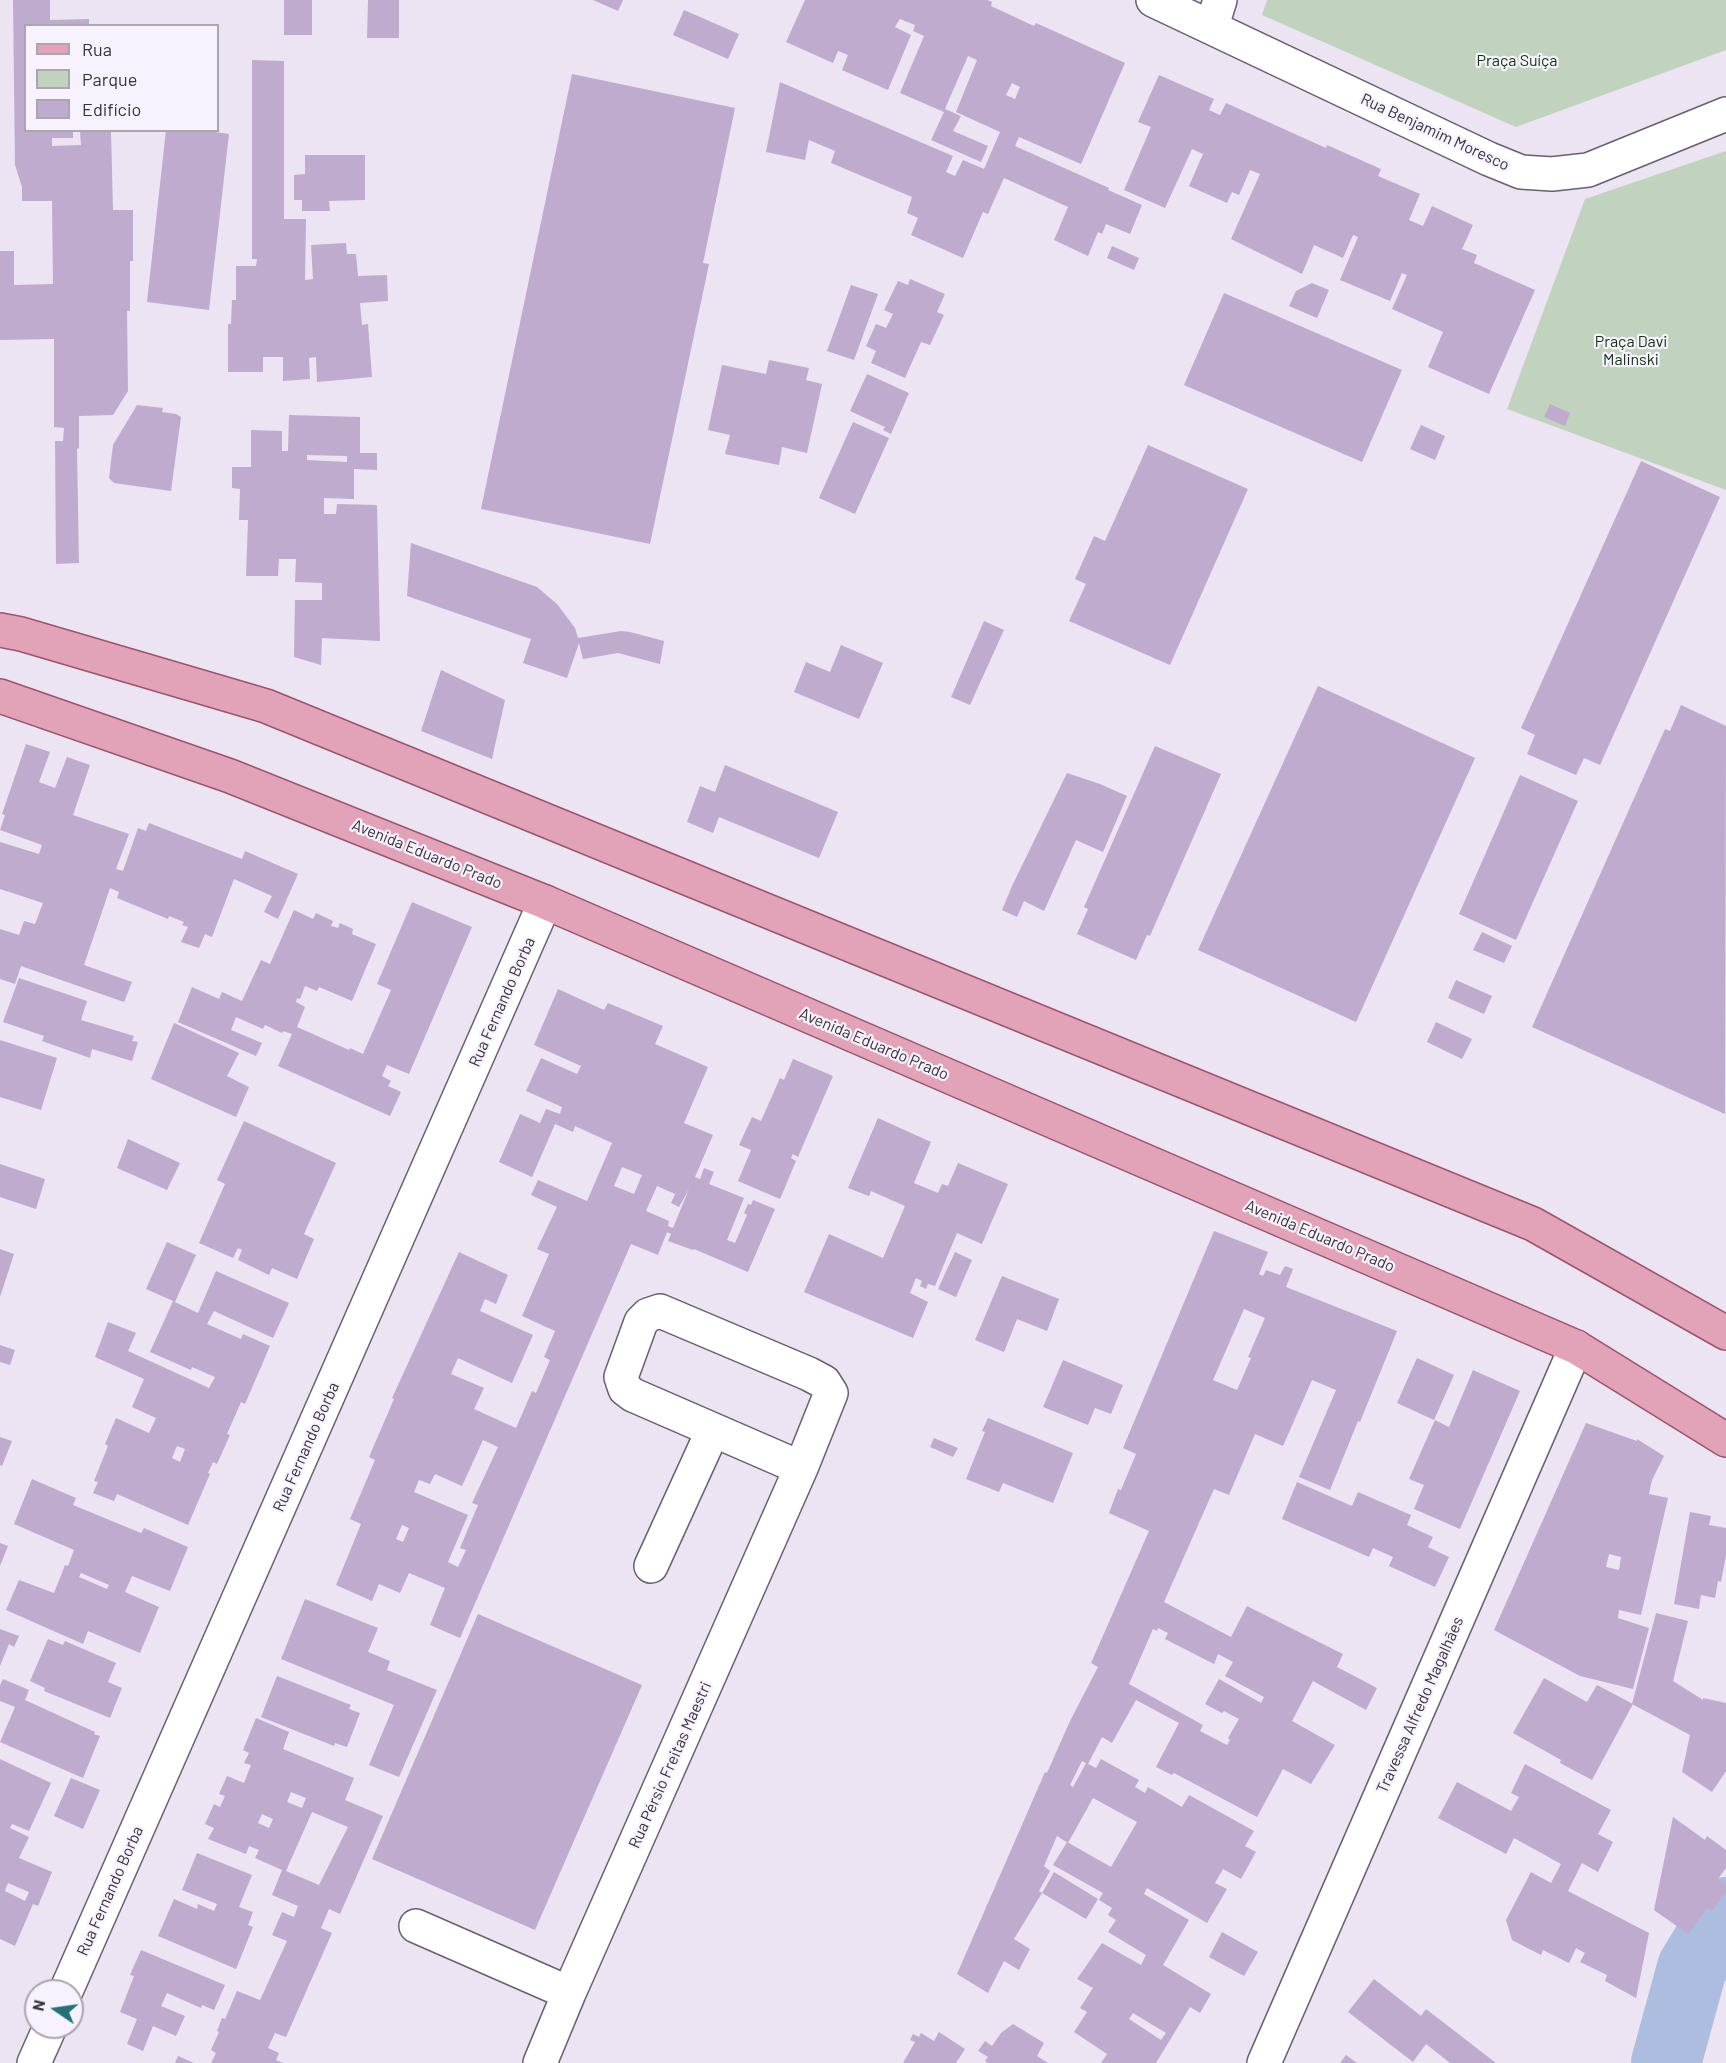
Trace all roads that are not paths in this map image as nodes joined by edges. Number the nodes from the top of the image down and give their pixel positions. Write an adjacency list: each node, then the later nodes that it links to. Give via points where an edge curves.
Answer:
1 (1153, 0): 2 (street, Rua Benjamim Moresco)
2 (1216, 13): 3 (street, Rua Benjamim Moresco, via 1489,159 1521,172 1588,170)
3 (1726, 114)
4 (0, 630): 7 (main road, via 266,706 1533,1224)
5 (0, 697): 6 (main road, Avenida Eduardo Prado, via 230,776)
6 (545, 902): 8 (main road, Avenida Eduardo Prado); 14 (street, Rua Fernando Borba)
7 (1726, 1333)
8 (1576, 1347): 10 (main road, Avenida Eduardo Prado); 19 (street, Travessa Alfredo Magalhães)
9 (713, 1430): 11 (street, Rua Pérsio Freitas Maestri); 11 (street, Rua Pérsio Freitas Maestri, via 625,1389 621,1377 648,1315 660,1311 824,1382 831,1393); 12 (street)
10 (1726, 1440)
11 (801, 1468): 15 (street, Rua Pérsio Freitas Maestri)
12 (651, 1566)
13 (416, 1926): 15 (street)
14 (71, 1979)
15 (569, 1993): 18 (street, Rua Pérsio Freitas Maestri)
16 (45, 2039): 17 (street)
17 (34, 2063)
18 (540, 2063)
19 (1264, 2063)

